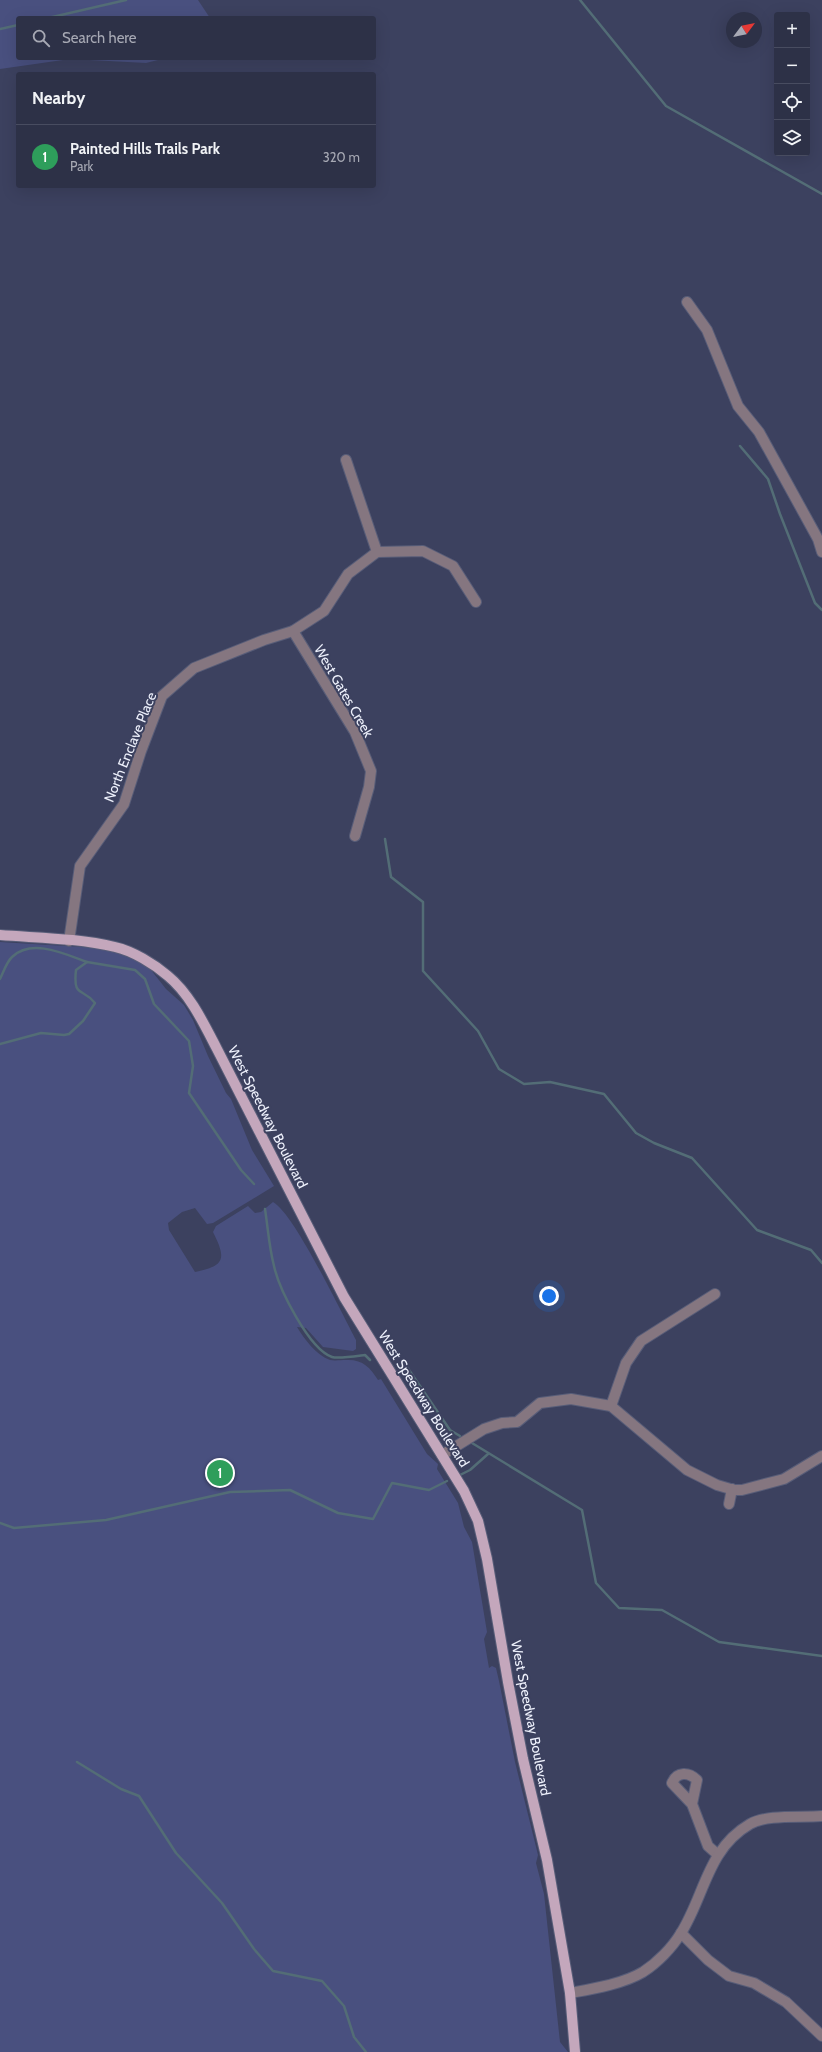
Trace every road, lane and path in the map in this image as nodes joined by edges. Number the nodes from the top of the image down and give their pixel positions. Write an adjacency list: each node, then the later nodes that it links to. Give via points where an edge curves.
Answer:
1 (687, 302): 4 (street, via 707,330 738,406 759,432 818,539)
2 (346, 460): 3 (street)
3 (376, 552): 5 (street, via 423,551 453,566); 6 (street, North Enclave Place, via 348,574 324,611)
4 (822, 552)
5 (476, 602)
6 (293, 631): 7 (street, West Gates Creek, via 355,732 371,771); 9 (street, North Enclave Place, via 194,668 162,696 124,804 80,866)
7 (355, 836)
8 (0, 935): 9 (main road, West Speedway Boulevard)
9 (68, 941): 12 (main road, West Speedway Boulevard, via 116,947 140,957 168,976 181,989 217,1049 344,1298)
10 (715, 1294): 11 (street, via 641,1341 626,1363)
11 (611, 1406): 12 (street, via 572,1399 540,1403 517,1422 502,1423 484,1429); 14 (street, via 687,1470)
12 (442, 1455): 20 (main road, West Speedway Boulevard, via 472,1506 483,1536 521,1752 548,1860)
13 (822, 1456): 14 (street, via 784,1479 742,1490)
14 (732, 1489): 15 (street)
15 (729, 1504)
16 (692, 1804): 18 (street, via 708,1846)
17 (822, 1816): 18 (street, via 779,1817 751,1824 728,1840)
18 (717, 1854): 19 (street)
19 (681, 1933): 20 (street, via 659,1960 641,1973 610,1985); 21 (street, via 708,1960 729,1976 754,1983 786,2002)
20 (570, 1993): 22 (main road, West Speedway Boulevard)
21 (822, 2036)
22 (575, 2052)

